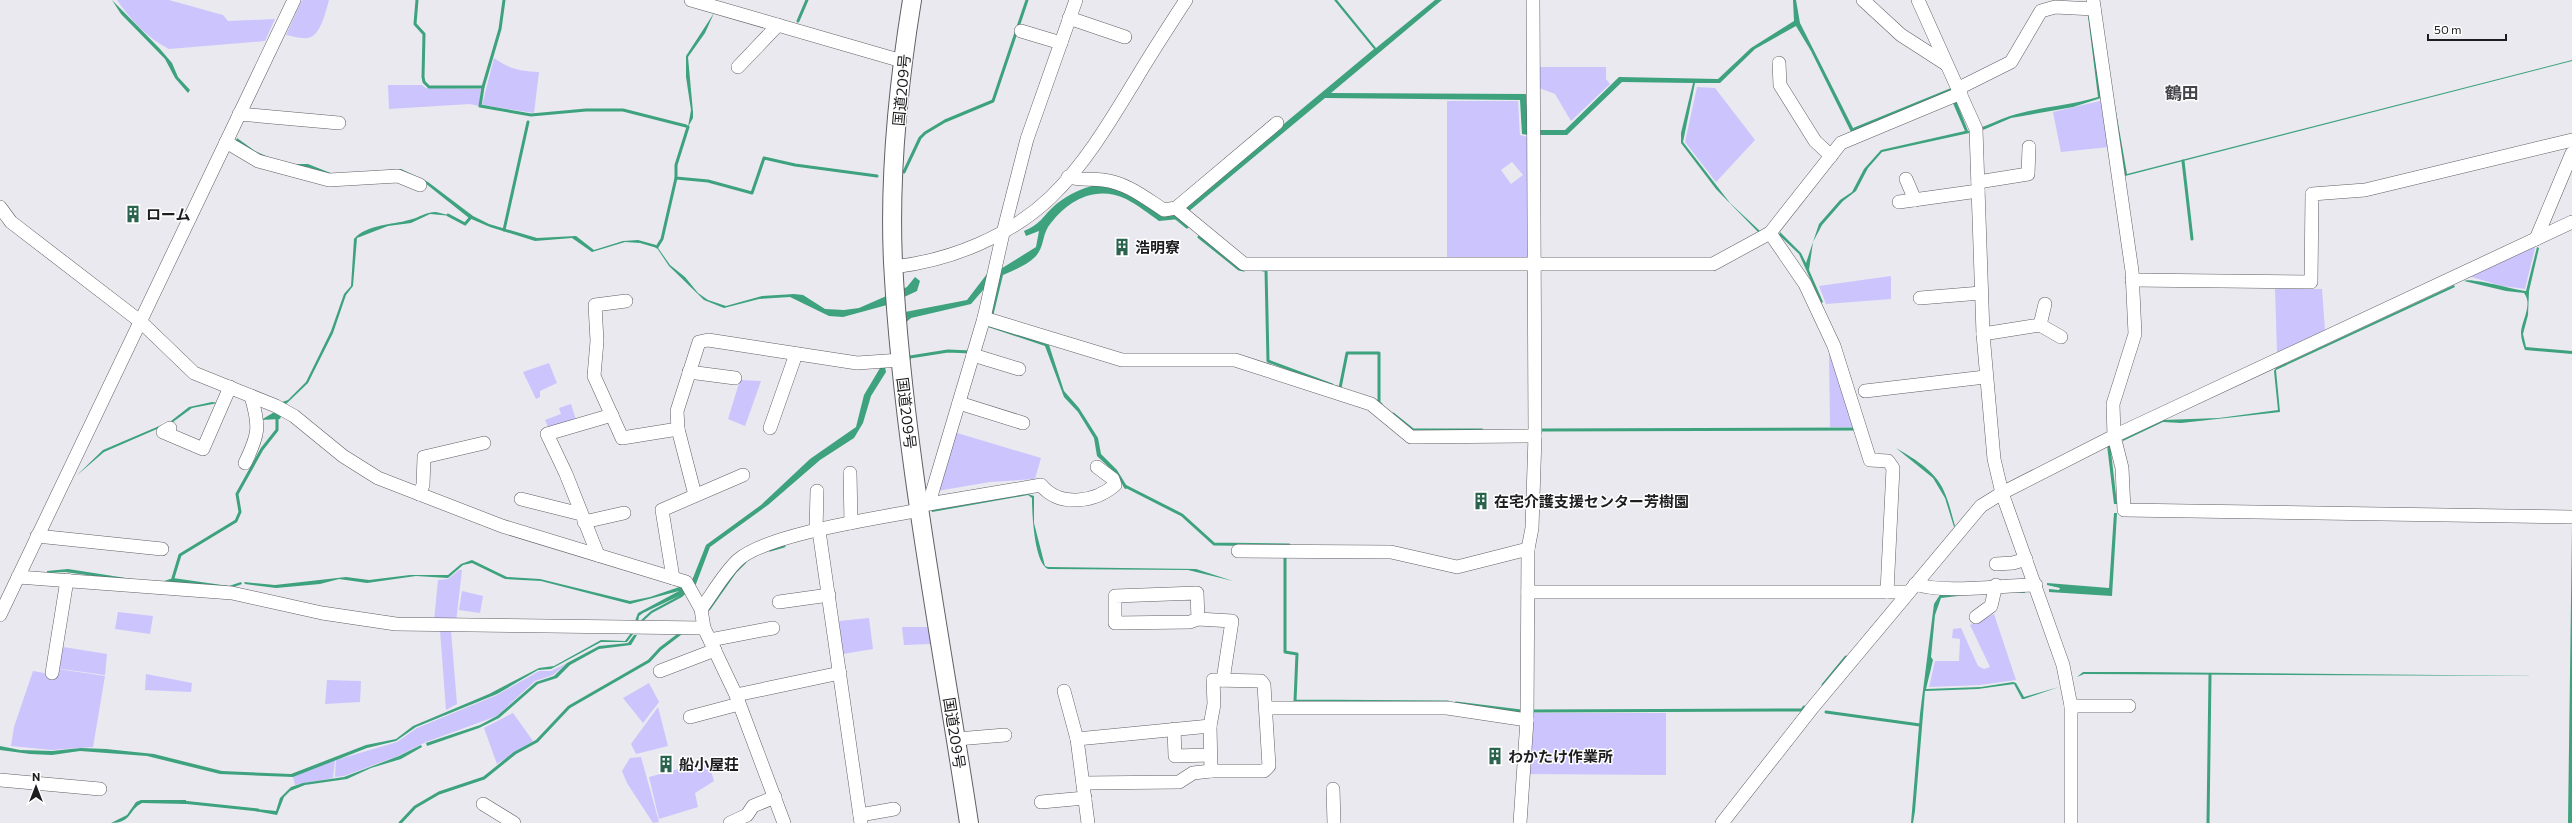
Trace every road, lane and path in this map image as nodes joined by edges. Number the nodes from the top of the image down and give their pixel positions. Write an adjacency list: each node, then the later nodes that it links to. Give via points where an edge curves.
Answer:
1 (294, 0): 20 (street)
2 (691, 0): 11 (street)
3 (912, 0): 15 (highway, 国道209号)
4 (1076, 0): 10 (street)
5 (1186, 0): 28 (street, via 1104,132)
6 (1533, 0): 40 (street)
7 (1863, 0): 17 (street, via 1901,35)
8 (1918, 0): 17 (street)
9 (2094, 4): 19 (street, via 2055,7 2042,11 2011,62); 42 (street)
10 (1070, 18): 13 (street); 14 (street)
11 (778, 25): 15 (street); 18 (street)
12 (1021, 31): 14 (street)
13 (1125, 37)
14 (1061, 43): 37 (street, via 1027,139)
15 (902, 60): 41 (highway, 国道209号, via 894,161)
16 (1780, 63): 27 (street, via 1780,85 1815,141)
17 (1946, 64): 19 (street)
18 (738, 68)
19 (1960, 90): 27 (street, via 1841,144); 31 (street, via 1976,130)
20 (239, 114): 21 (street); 24 (street)
21 (339, 123)
22 (1277, 123): 35 (street)
23 (2572, 140): 42 (street, via 2365,190 2312,194 2311,282)
24 (226, 142): 30 (street, via 258,161 329,180 398,176); 48 (street)
25 (2028, 147): 31 (street, via 2028,174)
26 (2572, 153): 39 (street)
27 (1831, 156): 38 (street)
28 (1068, 178): 35 (street, via 1082,181 1101,179 1124,184 1164,210); 37 (street, via 1051,197)
29 (1906, 179): 32 (street)
30 (420, 185)
31 (1978, 186): 32 (street); 43 (street)
32 (1915, 200): 33 (street)
33 (1899, 202)
34 (0, 208): 48 (street, via 11,222)
35 (1176, 208): 40 (street, via 1244,264)
36 (2572, 222): 39 (street)
37 (1002, 233): 41 (street, via 923,263); 47 (street)
38 (1770, 233): 40 (street, via 1713,264); 100 (street, via 1806,284 1834,346 1870,460 1888,461 1893,468)
39 (2536, 239): 69 (street)
40 (1533, 263): 68 (street)
41 (894, 267): 54 (highway, 国道209号)
42 (2132, 280): 69 (street, via 2135,334 2113,404)
43 (1982, 293): 44 (street); 50 (street)
44 (1920, 298)
45 (626, 301): 63 (street, via 595,305 597,341 594,376)
46 (2045, 304): 49 (street)
47 (984, 318): 53 (street); 68 (street, via 1122,360 1235,360 1371,404 1411,437)
48 (141, 322): 59 (street, via 194,373); 86 (street)
49 (2040, 325): 50 (street); 51 (street)
50 (1983, 334): 57 (street)
51 (2061, 337)
52 (796, 354): 54 (street, via 857,363); 56 (street, via 708,340 699,342); 66 (street)
53 (973, 355): 55 (street); 62 (street)
54 (901, 360): 80 (highway, 国道209号)
55 (1019, 368)
56 (689, 372): 58 (street); 67 (street, via 677,411)
57 (1985, 377): 60 (street); 76 (street, via 1994,459)
58 (735, 378)
59 (230, 387): 61 (street); 65 (street, via 204,449 162,432)
60 (1865, 391)
61 (250, 396): 71 (street, via 257,416 257,438); 77 (street, via 294,416 343,456 378,478)
62 (959, 403): 64 (street); 80 (street)
63 (612, 415): 67 (street, via 622,438); 83 (street, via 547,434)
64 (1023, 423)
65 (170, 428)
66 (770, 428)
67 (678, 429): 78 (street)
68 (1535, 436): 88 (street, via 1532,528)
69 (2114, 436): 76 (street); 82 (street, via 2122,468 2124,510)
70 (484, 443): 77 (street, via 424,457 423,485)
71 (245, 463)
72 (1097, 467): 80 (street, via 1113,478 1115,485 1091,499 1056,498 1041,486)
73 (850, 472): 84 (street)
74 (743, 475): 78 (street)
75 (817, 491): 85 (street)
76 (2002, 493): 91 (street); 98 (street, via 1982,506)
77 (419, 494): 90 (street, via 502,526)
78 (695, 495): 94 (street, via 662,510)
79 (521, 499): 83 (street)
80 (923, 506): 84 (street); 124 (highway, 国道209号)
81 (624, 513): 83 (street)
82 (2572, 517)
83 (583, 518): 90 (street)
84 (851, 523): 85 (street)
85 (818, 531): 101 (street); 103 (street, via 758,547 738,560)
86 (37, 536): 87 (street); 93 (street)
87 (162, 549)
88 (1528, 549): 89 (street, via 1457,567 1391,552); 99 (street)
89 (1238, 551)
90 (598, 555): 94 (street)
91 (2026, 559): 92 (street); 96 (street)
92 (1996, 564)
93 (18, 577): 95 (street); 104 (street)
94 (673, 578): 103 (street, via 686,582)
95 (66, 580): 107 (street, via 232,593 322,613 396,624); 111 (street)
96 (2036, 585): 97 (street); 116 (street, via 2063,665)
97 (1996, 586): 98 (street); 105 (street, via 1991,606)
98 (1911, 588): 100 (street); 145 (street)
99 (1528, 592): 100 (street); 120 (street)
100 (1887, 592)
101 (829, 595): 102 (street); 112 (street)
102 (779, 602)
103 (701, 609): 107 (street)
104 (0, 616)
105 (1976, 617)
106 (1198, 619): 106 (street, via 1190,622 1115,624 1115,596 1197,592); 113 (street, via 1232,620)
107 (704, 628): 109 (street)
108 (774, 628): 109 (street)
109 (712, 645): 110 (street); 115 (street)
110 (660, 671)
111 (52, 673)
112 (840, 673): 115 (street); 137 (street)
113 (1223, 680): 118 (street, via 1261,681 1264,685); 121 (street, via 1213,680 1214,704)
114 (1064, 691): 125 (street)
115 (737, 699): 119 (street); 132 (street)
116 (2071, 706): 117 (street); 146 (street)
117 (2129, 706)
118 (1267, 708): 120 (street, via 1447,708); 127 (street, via 1269,766 1264,771)
119 (690, 717)
120 (1527, 720): 144 (street)
121 (1210, 726): 122 (street); 126 (street)
122 (1174, 729): 125 (street); 126 (street, via 1175,756)
123 (1005, 735): 124 (street)
124 (957, 739): 141 (highway, 国道209号)
125 (1077, 739): 129 (street)
126 (1210, 755): 127 (street)
127 (1211, 771): 129 (street, via 1193,773 1178,782)
128 (0, 780): 130 (street)
129 (1083, 783): 133 (street)
130 (100, 789)
131 (1333, 789): 143 (street)
132 (775, 796): 139 (street, via 753,806 747,815); 140 (street)
133 (1085, 798): 134 (street); 142 (street)
134 (1041, 802)
135 (483, 804): 138 (street)
136 (894, 810): 137 (street)
137 (860, 819)
138 (514, 823)
139 (730, 823)
140 (784, 823)
141 (969, 823)
142 (1088, 823)
143 (1334, 823)
144 (1520, 823)
145 (1722, 823)
146 (2071, 823)

